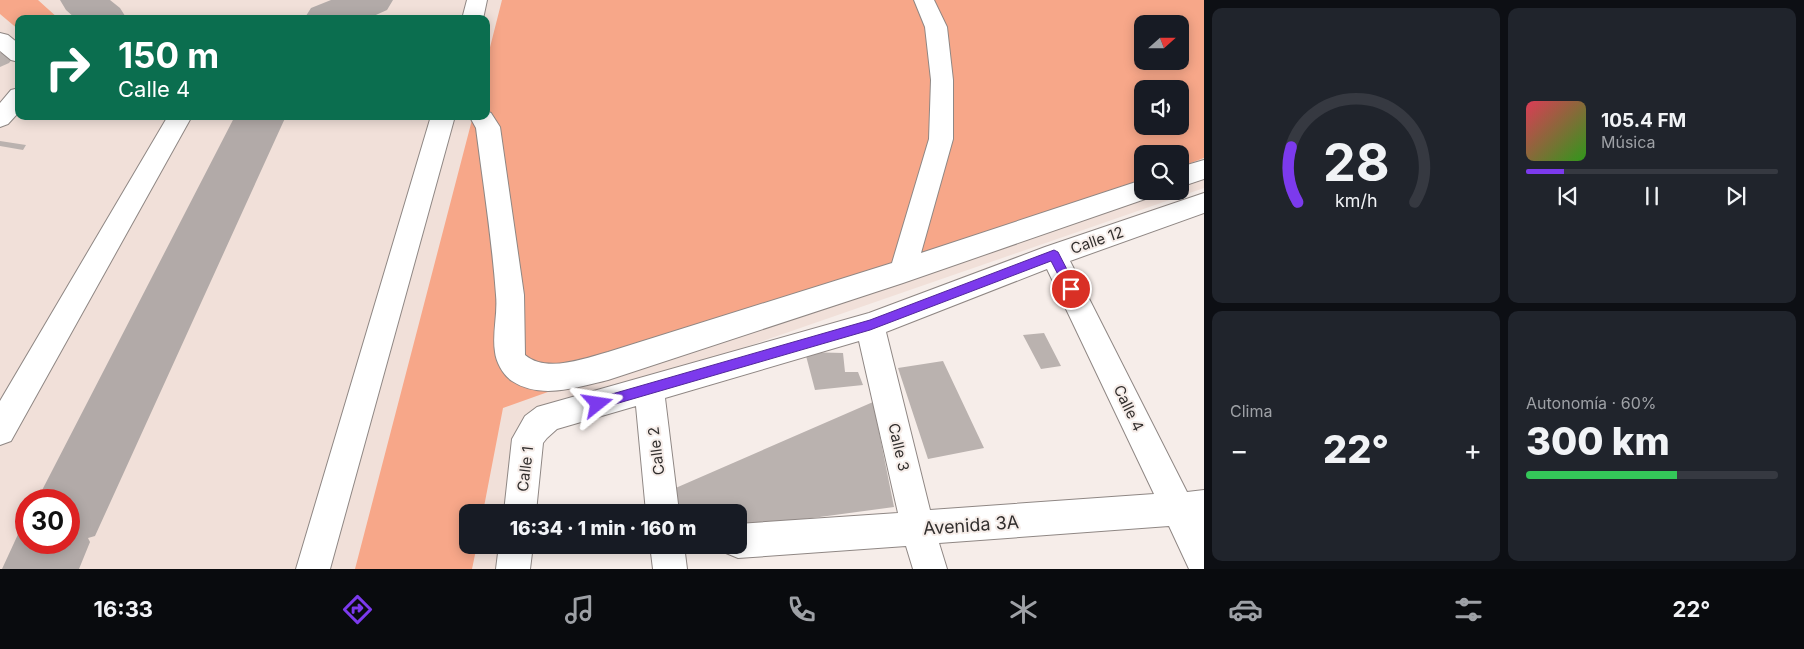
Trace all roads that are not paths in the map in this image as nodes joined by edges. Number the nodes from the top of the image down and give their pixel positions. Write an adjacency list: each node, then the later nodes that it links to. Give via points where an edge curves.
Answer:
1 (477, 0): 3 (street)
2 (924, 0): 16 (street, via 936,28 942,80 941,139)
3 (473, 15)
4 (0, 40): 5 (street)
5 (15, 52)
6 (15, 101): 7 (street)
7 (0, 118)
8 (178, 120): 20 (street)
9 (443, 120): 29 (street)
10 (484, 120): 16 (street, via 488,127 494,163 512,307 510,352 514,364 524,372 541,378 569,376 608,366)
11 (1204, 168): 12 (street)
12 (1189, 174)
13 (1134, 193): 16 (street)
14 (1204, 203): 15 (street, Calle 12)
15 (1054, 255): 17 (street, Calle 12); 23 (street, Calle 4)
16 (903, 271)
17 (870, 325): 18 (street, Calle 12); 24 (street, Calle 3)
18 (649, 390): 19 (street, Calle 12, via 548,417); 22 (street, Calle 2)
19 (536, 427): 21 (street, Calle 1, via 528,439)
20 (0, 430)
21 (521, 504)
22 (662, 504)
23 (1191, 508): 24 (street, Avenida 3A); 28 (street, Calle 4)
24 (918, 529): 25 (street, Avenida 3A); 32 (street, Calle 3)
25 (747, 540)
26 (515, 554): 30 (street)
27 (668, 554): 31 (street)
28 (1204, 562)
29 (313, 569)
30 (513, 569)
31 (670, 569)
32 (930, 569)

